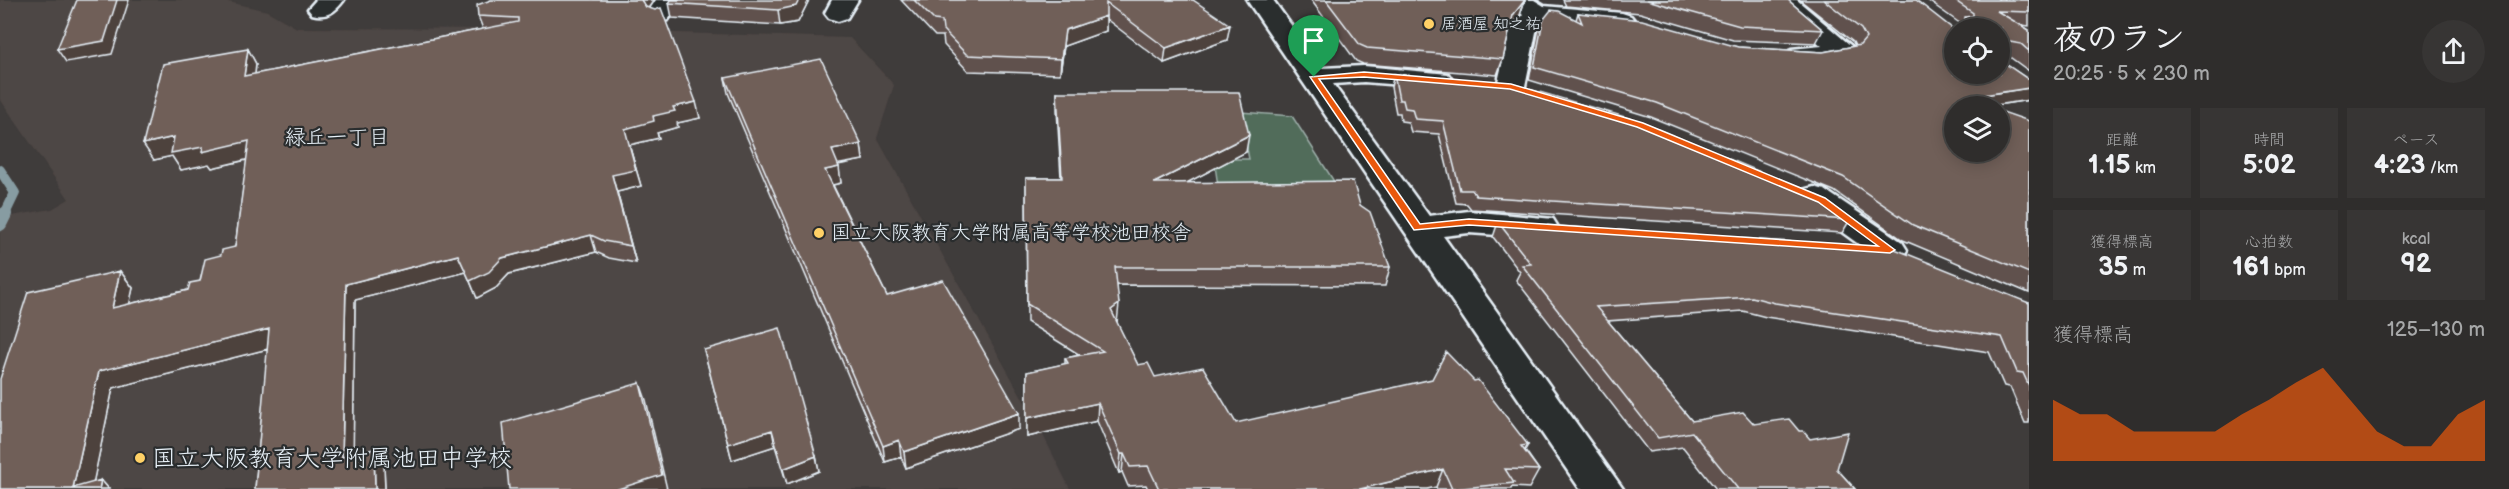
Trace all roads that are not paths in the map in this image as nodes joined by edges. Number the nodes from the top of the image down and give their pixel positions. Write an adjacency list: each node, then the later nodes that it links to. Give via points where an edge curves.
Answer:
1 (1260, 0): 6 (street)
2 (1781, 0): 5 (street, via 1843,50 1815,56)
3 (1527, 6): 4 (street); 6 (street, via 1523,31 1499,86 1364,74)
4 (1648, 25)
5 (1779, 54)
6 (1314, 77): 8 (street)
7 (1790, 187): 11 (street, via 1822,200)
8 (1418, 228): 9 (street, via 1469,222); 13 (street)
9 (1574, 229)
10 (1832, 246): 11 (street)
11 (1890, 250): 12 (street)
12 (1922, 264)
13 (1603, 489)

